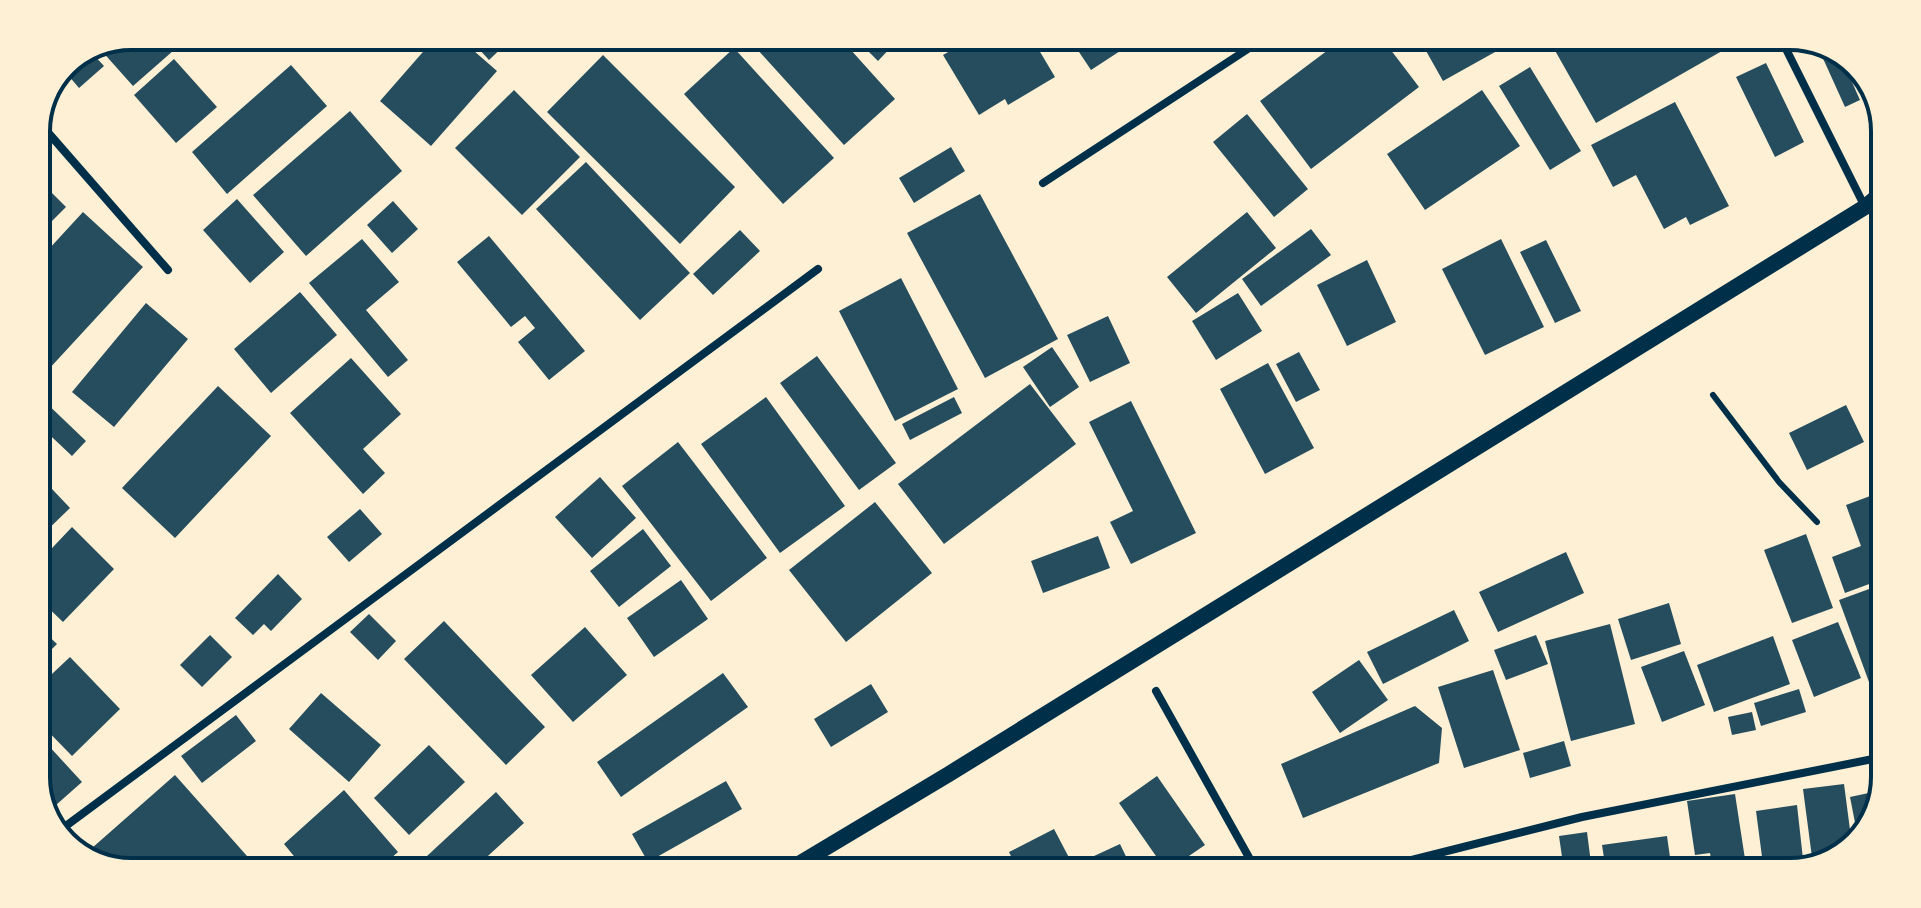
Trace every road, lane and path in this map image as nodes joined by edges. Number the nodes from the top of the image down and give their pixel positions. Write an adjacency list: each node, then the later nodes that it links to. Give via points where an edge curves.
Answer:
1 (1246, 50): 4 (street)
2 (1786, 50): 6 (street)
3 (50, 135): 8 (street)
4 (1043, 183)
5 (1871, 202): 6 (main road)
6 (1865, 207): 14 (main road)
7 (818, 269): 13 (street)
8 (168, 270)
9 (1713, 395): 10 (lane, via 1779,482)
10 (1817, 522)
11 (1156, 691): 15 (street)
12 (1871, 759): 16 (street, via 1582,817)
13 (67, 825)
14 (809, 858)
15 (1249, 858)
16 (1420, 858)

